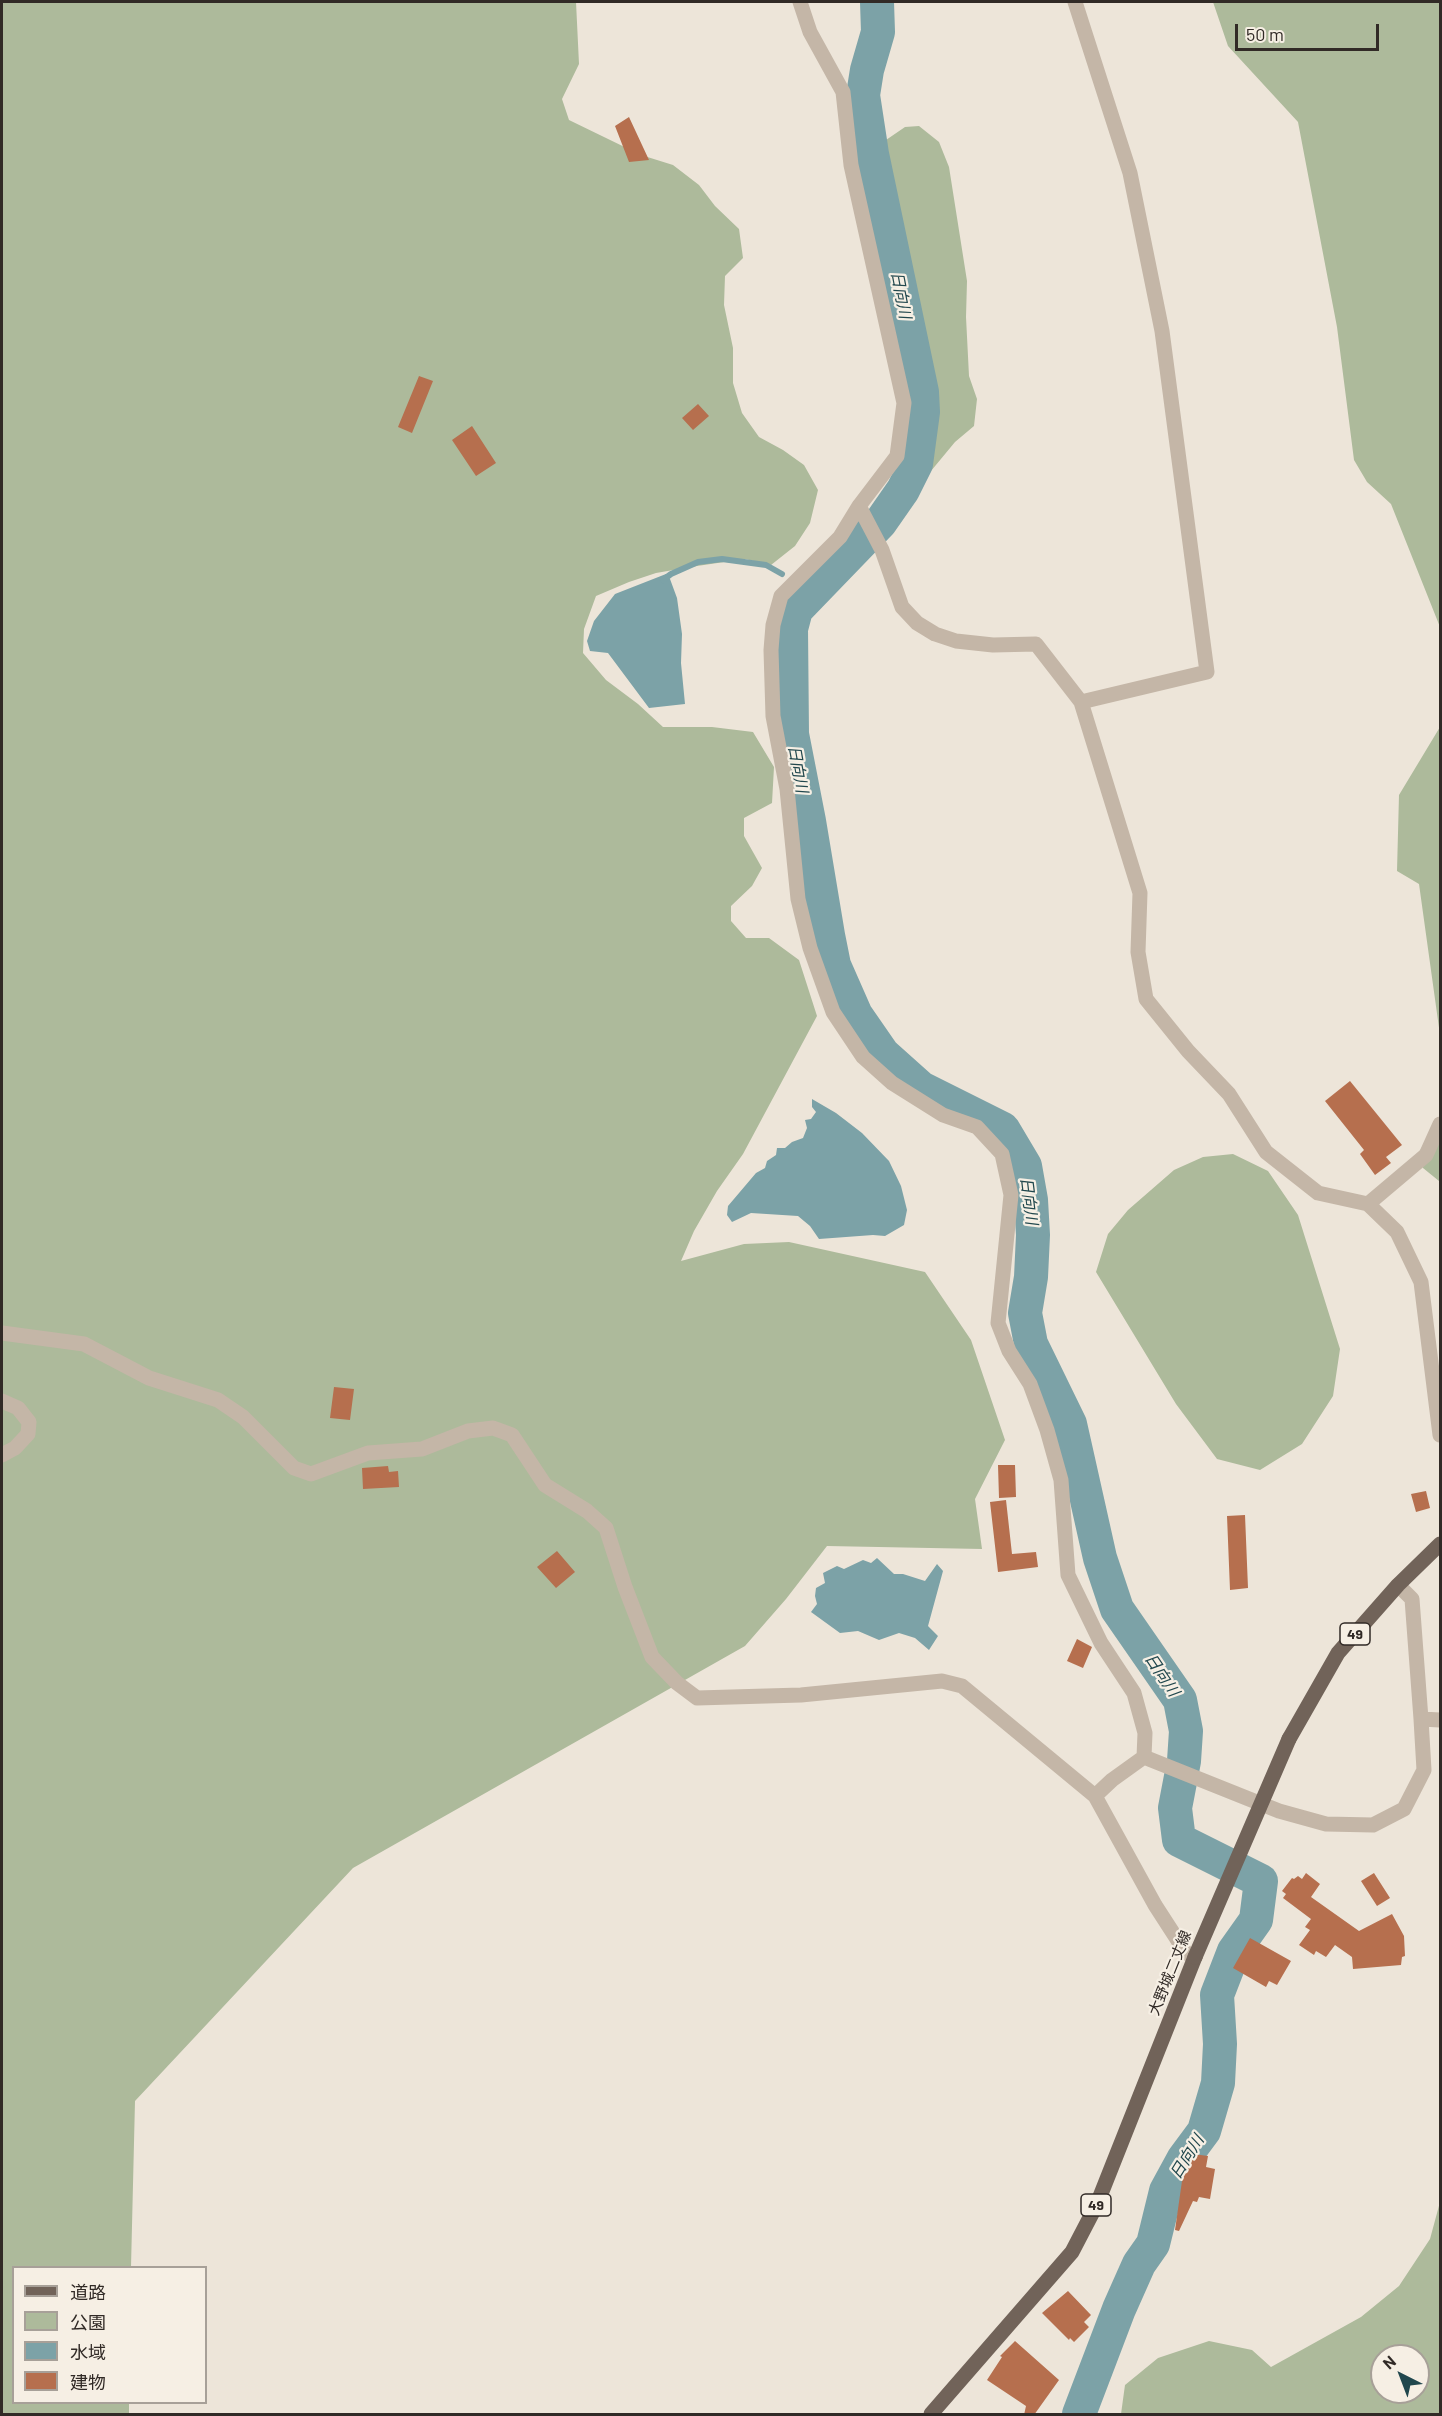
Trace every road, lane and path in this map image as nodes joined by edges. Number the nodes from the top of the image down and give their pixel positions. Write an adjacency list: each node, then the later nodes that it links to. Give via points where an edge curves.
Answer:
1 (800, 2): 3 (street, via 810,32 843,92 851,165 904,403 897,456)
2 (1076, 2): 4 (street, via 1130,173 1162,331 1207,672)
3 (859, 506): 4 (street, via 882,550 902,608 916,623 956,641 1036,644); 15 (street, via 840,537 781,596 773,625 772,716 787,789 798,899 810,948 833,1012 863,1057 892,1083 943,1115 977,1128 1002,1154 1011,1195 998,1323 1009,1351 1030,1384 1061,1480 1068,1575 1101,1643 1134,1693 1145,1733)
4 (1081, 702): 6 (street, via 1140,893 1138,952 1146,999 1229,1094 1266,1152 1318,1193)
5 (1440, 1124): 6 (street, via 1426,1155)
6 (1368, 1204): 9 (street, via 1397,1232 1421,1282)
7 (2, 1333): 16 (street, via 84,1344 149,1378 218,1400 243,1417 294,1468 311,1474 368,1453 422,1449 468,1431 493,1428 512,1435 545,1485 606,1528 652,1657 697,1698 801,1695 942,1681 963,1686)
8 (2, 1401): 10 (street, via 18,1408 29,1422 28,1434)
9 (1440, 1435)
10 (2, 1455)
11 (1440, 1544): 12 (main road, 大野城二丈線 / 49)
12 (1398, 1585): 13 (street, via 1412,1599); 17 (main road, 大野城二丈線 / 49, bridge, via 1338,1653 1289,1739)
13 (1421, 1719): 14 (street); 15 (street, via 1424,1770 1404,1809 1373,1825 1326,1824 1279,1811)
14 (1440, 1720)
15 (1144, 1757): 16 (street)
16 (1095, 1796): 17 (street, via 1155,1905 1186,1953)
17 (1195, 1957): 18 (main road, 大野城二丈線 / 49, via 1097,2204 1072,2252)
18 (931, 2415)

